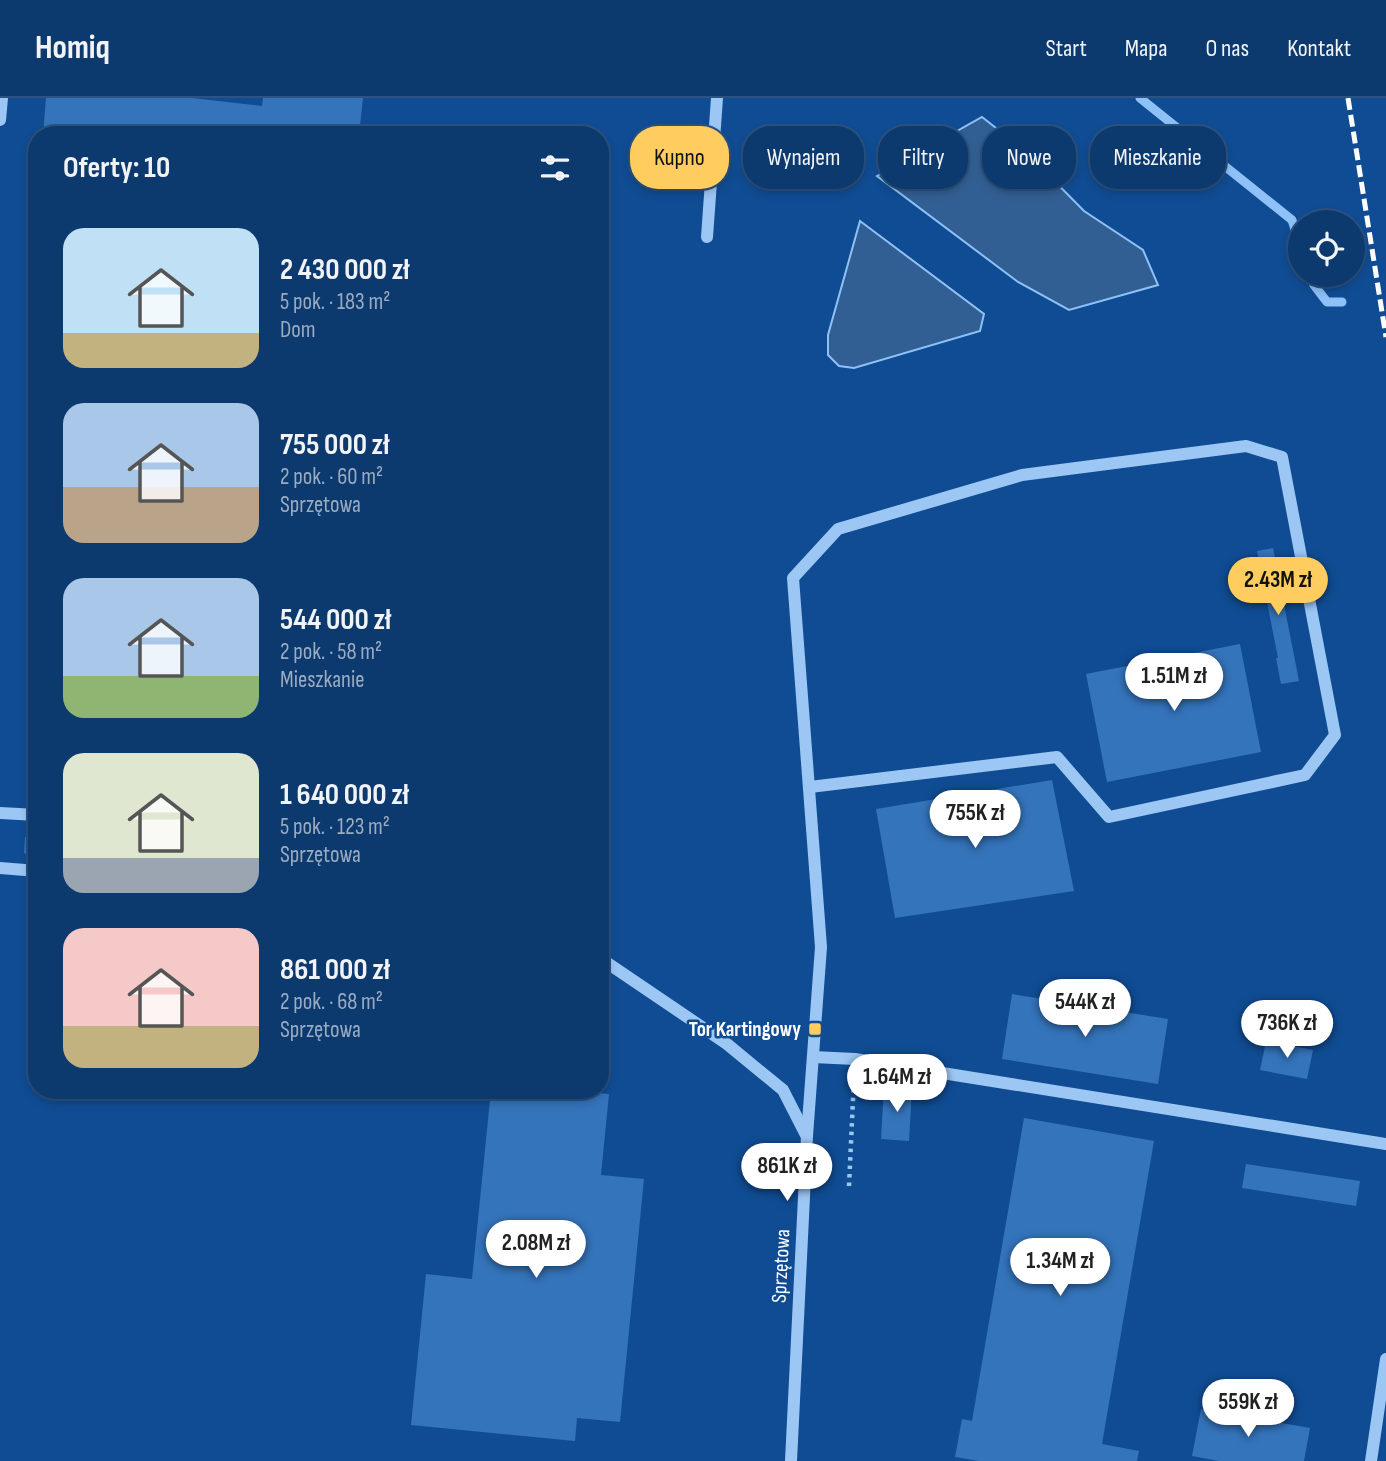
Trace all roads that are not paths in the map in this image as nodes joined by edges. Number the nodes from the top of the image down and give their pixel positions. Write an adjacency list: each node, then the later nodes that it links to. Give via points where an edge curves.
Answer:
1 (2, 98): 3 (street)
2 (717, 98): 4 (street)
3 (0, 120)
4 (707, 237)
5 (810, 787): 5 (street, Sprzętowa, via 1057,757 1109,817 1305,775 1335,735 1282,457 1246,446 1022,475 838,529 793,578); 11 (street, Sprzętowa, via 821,947)
6 (0, 813): 7 (street)
7 (28, 815)
8 (0, 868): 9 (street)
9 (28, 870)
10 (609, 964): 12 (street, via 727,1044 783,1090)
11 (813, 1057): 12 (street, Sprzętowa); 13 (street, via 855,1059)
12 (807, 1136): 15 (street, Sprzętowa)
13 (1386, 1144)
14 (1386, 1359): 16 (street)
15 (791, 1461)
16 (1371, 1461)

